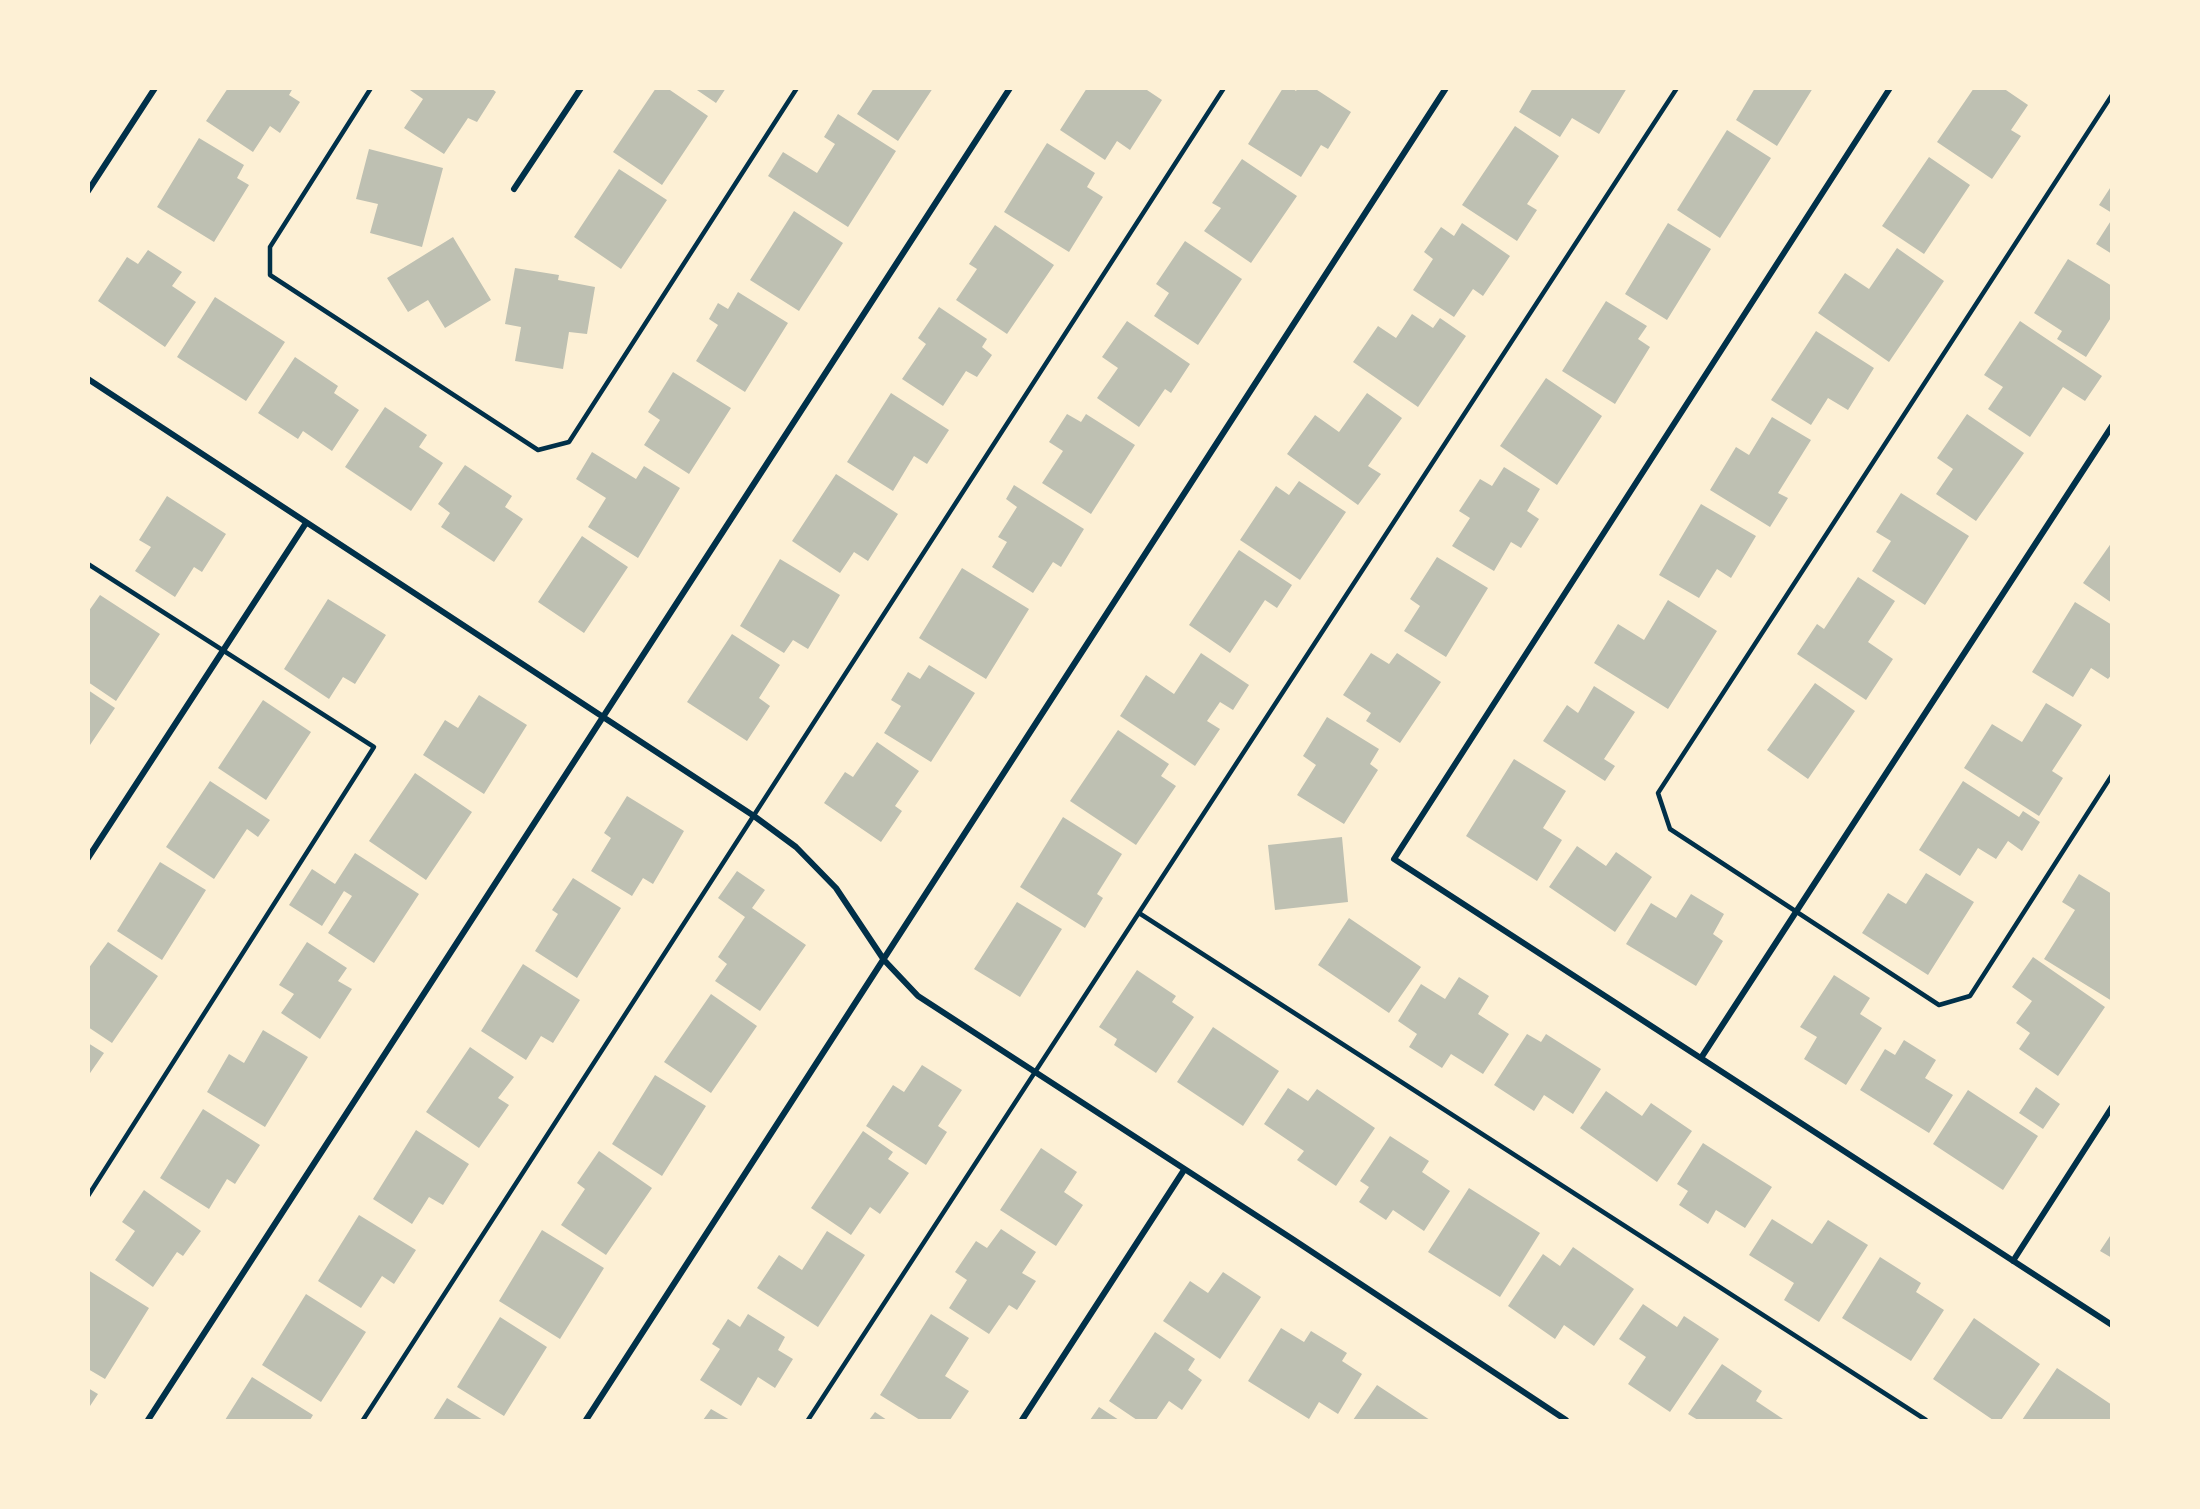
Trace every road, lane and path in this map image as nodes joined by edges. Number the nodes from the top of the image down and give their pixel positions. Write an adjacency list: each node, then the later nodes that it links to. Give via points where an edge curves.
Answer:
1 (155, 88): 12 (street)
2 (371, 88): 4 (lane, via 270,247 270,275 538,450 569,442)
3 (581, 88): 11 (street)
4 (797, 88)
5 (1010, 88): 18 (street)
6 (1224, 88): 20 (lane)
7 (1446, 88): 24 (street)
8 (1677, 88): 22 (lane)
9 (1890, 88): 25 (street, via 1394,859)
10 (2112, 95): 23 (lane, via 1658,794 1670,829)
11 (514, 189)
12 (88, 191)
13 (88, 379): 15 (street)
14 (2112, 426): 23 (street)
15 (306, 523): 17 (street); 18 (street)
16 (88, 564): 17 (lane)
17 (223, 649): 21 (street); 29 (lane, via 374,747)
18 (603, 718): 20 (street); 32 (street)
19 (2112, 775): 23 (lane, via 1970,996 1938,1005)
20 (754, 816): 24 (street, via 796,847 836,888); 33 (lane)
21 (88, 858)
22 (1139, 913): 26 (lane); 38 (lane)
23 (1797, 913): 25 (street)
24 (884, 960): 26 (street, via 918,996); 34 (street)
25 (1701, 1058): 30 (street)
26 (1035, 1073): 28 (street); 35 (lane)
27 (2112, 1107): 30 (street)
28 (1184, 1170): 36 (street); 37 (street)
29 (88, 1196)
30 (2013, 1260): 31 (street)
31 (2112, 1325)
32 (148, 1420)
33 (363, 1420)
34 (586, 1420)
35 (808, 1420)
36 (1022, 1420)
37 (1566, 1420)
38 (1926, 1420)

